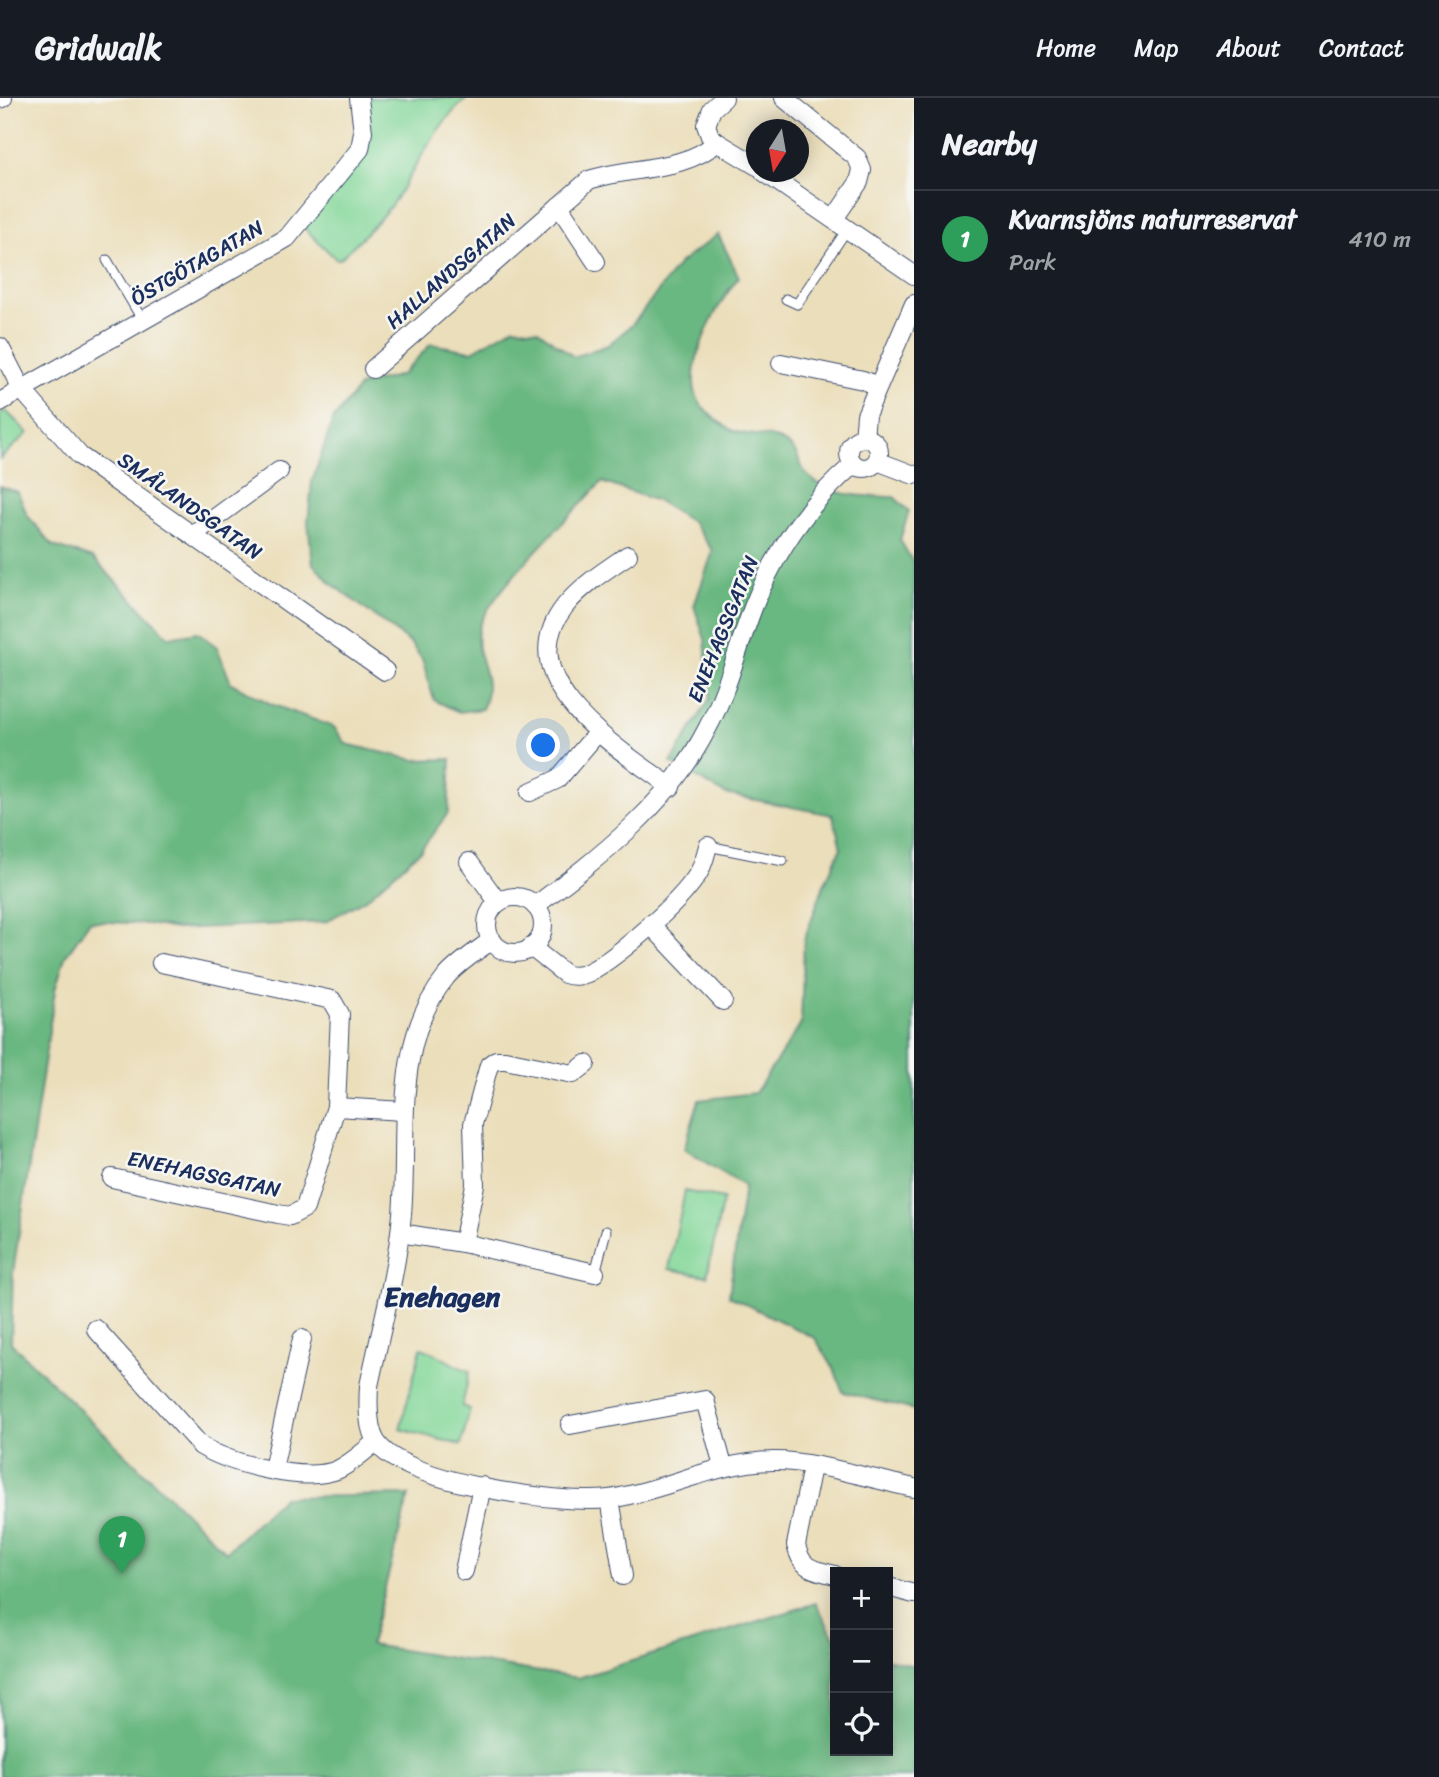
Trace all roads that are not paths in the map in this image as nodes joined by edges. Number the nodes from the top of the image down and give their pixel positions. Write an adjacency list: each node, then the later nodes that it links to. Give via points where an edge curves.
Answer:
1 (359, 98): 14 (street, ÖSTGÖTAGATAN, via 360,149 287,238)
2 (724, 98): 4 (street, via 706,125)
3 (783, 98): 8 (street, via 857,158 862,170)
4 (717, 142): 5 (street); 7 (street, HALLANDSGATAN, via 697,158 589,180)
5 (746, 159)
6 (779, 182): 8 (street)
7 (559, 206): 10 (street); 17 (street, HALLANDSGATAN)
8 (841, 224): 11 (street); 12 (lane, via 797,304)
9 (107, 260): 14 (lane)
10 (596, 262)
11 (914, 275)
12 (786, 299)
13 (914, 304): 18 (street, ENEHAGSGATAN)
14 (143, 321): 19 (street, ÖSTGÖTAGATAN)
15 (0, 347): 19 (street, SMÅLANDSGATAN)
16 (781, 363): 18 (street)
17 (373, 369)
18 (878, 386): 21 (street, ENEHAGSGATAN, via 866,415)
19 (22, 390): 20 (street, ÖSTGÖTAGATAN); 26 (street, SMÅLANDSGATAN, via 80,456)
20 (0, 402)
21 (864, 438): 22 (street, via 878,446); 23 (street, ENEHAGSGATAN, via 850,447)
22 (877, 461): 23 (street, via 868,468); 25 (street)
23 (854, 464): 30 (street, ENEHAGSGATAN, via 813,504 779,552 753,606 707,729)
24 (279, 471): 26 (street)
25 (914, 475)
26 (192, 535): 28 (street, SMÅLANDSGATAN)
27 (628, 555): 29 (street, via 564,608 547,652 554,679 568,702)
28 (385, 671)
29 (598, 732): 30 (street); 31 (street, via 558,779)
30 (671, 787): 36 (street, ENEHAGSGATAN, via 652,810)
31 (530, 792)
32 (708, 846): 33 (lane); 37 (street, via 690,886)
33 (783, 861)
34 (469, 862): 35 (street)
35 (498, 902): 36 (street, via 517,897); 38 (street, via 487,920)
36 (535, 906): 39 (street, via 543,925)
37 (650, 925): 39 (street, via 583,974 571,976 554,969); 41 (street)
38 (492, 940): 39 (street, via 513,952); 44 (street, via 447,976 430,1001 411,1053)
39 (531, 947)
40 (161, 963): 43 (street, ENEHAGSGATAN, via 332,1000 340,1014)
41 (723, 1001)
42 (586, 1064): 48 (street, via 573,1074 505,1060 489,1065 473,1124 475,1185)
43 (336, 1107): 44 (street); 45 (street, ENEHAGSGATAN, via 305,1208 298,1213 278,1214)
44 (404, 1111): 47 (street)
45 (112, 1178)
46 (606, 1230): 49 (lane)
47 (400, 1233): 48 (street); 53 (street, via 369,1386 368,1408)
48 (463, 1243): 49 (street)
49 (595, 1273)
50 (96, 1329): 56 (street, via 201,1446 220,1457)
51 (302, 1339): 56 (street)
52 (570, 1425): 54 (street, via 705,1400)
53 (376, 1442): 56 (street, via 340,1469 322,1474); 57 (street, via 394,1460 414,1469)
54 (723, 1466): 55 (street, via 775,1461); 59 (street)
55 (812, 1467): 58 (street); 61 (street, via 796,1545 800,1562)
56 (273, 1469)
57 (482, 1486): 59 (street, via 562,1501); 60 (street)
58 (914, 1488)
59 (610, 1499): 62 (street)
60 (464, 1571)
61 (830, 1574)
62 (623, 1576)
63 (893, 1588): 64 (street)
64 (914, 1594)

